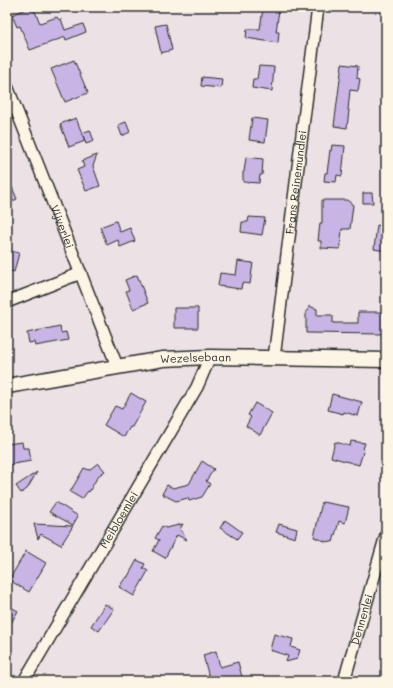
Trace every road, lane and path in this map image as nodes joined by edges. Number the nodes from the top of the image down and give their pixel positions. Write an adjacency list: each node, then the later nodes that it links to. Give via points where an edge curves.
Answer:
1 (318, 7): 6 (street, Frans Reinemundlei)
2 (7, 86): 3 (street, Vijverlei)
3 (81, 273): 4 (street); 8 (street, Vijverlei)
4 (7, 302)
5 (210, 357): 6 (street, Wezelsebaan); 8 (street, Wezelsebaan, via 163,359); 11 (street, Meibloemlei, via 197,387)
6 (274, 358): 7 (street, Wezelsebaan)
7 (386, 360)
8 (117, 366): 9 (street, Wezelsebaan)
9 (7, 386)
10 (386, 535): 12 (street, Dennenlei)
11 (24, 681)
12 (344, 681)

